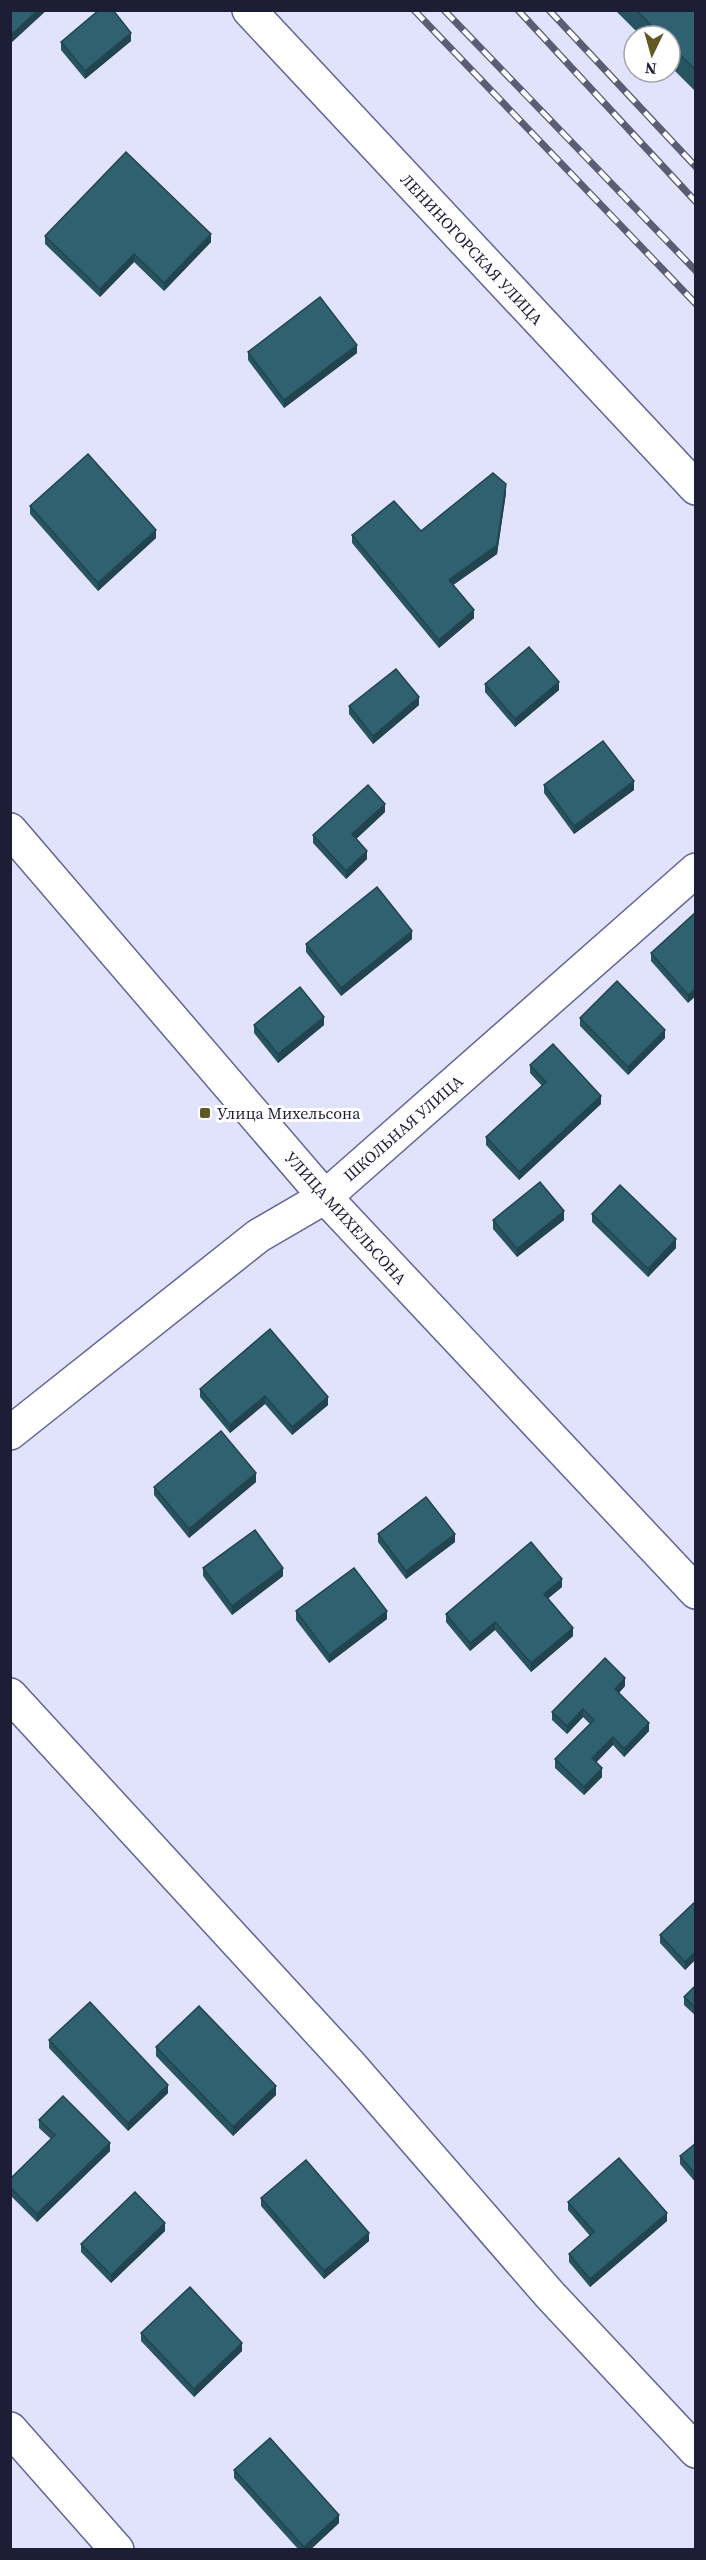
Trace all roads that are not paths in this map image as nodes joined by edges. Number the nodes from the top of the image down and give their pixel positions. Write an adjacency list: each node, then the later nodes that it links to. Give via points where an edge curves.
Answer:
1 (249, 10): 2 (street, ЛЕНИНОГОРСКАЯ УЛИЦА)
2 (696, 488)
3 (10, 830): 5 (street, УЛИЦА МИХЕЛЬСОНА)
4 (696, 870): 5 (street, ШКОЛЬНАЯ УЛИЦА)
5 (324, 1197): 6 (street, ШКОЛЬНАЯ УЛИЦА, via 258,1236); 7 (street, УЛИЦА МИХЕЛЬСОНА)
6 (10, 1433)
7 (694, 1588)
8 (10, 1695): 10 (street, via 352,2067 550,2295)
9 (10, 2429): 11 (street)
10 (696, 2451)
11 (117, 2550)

